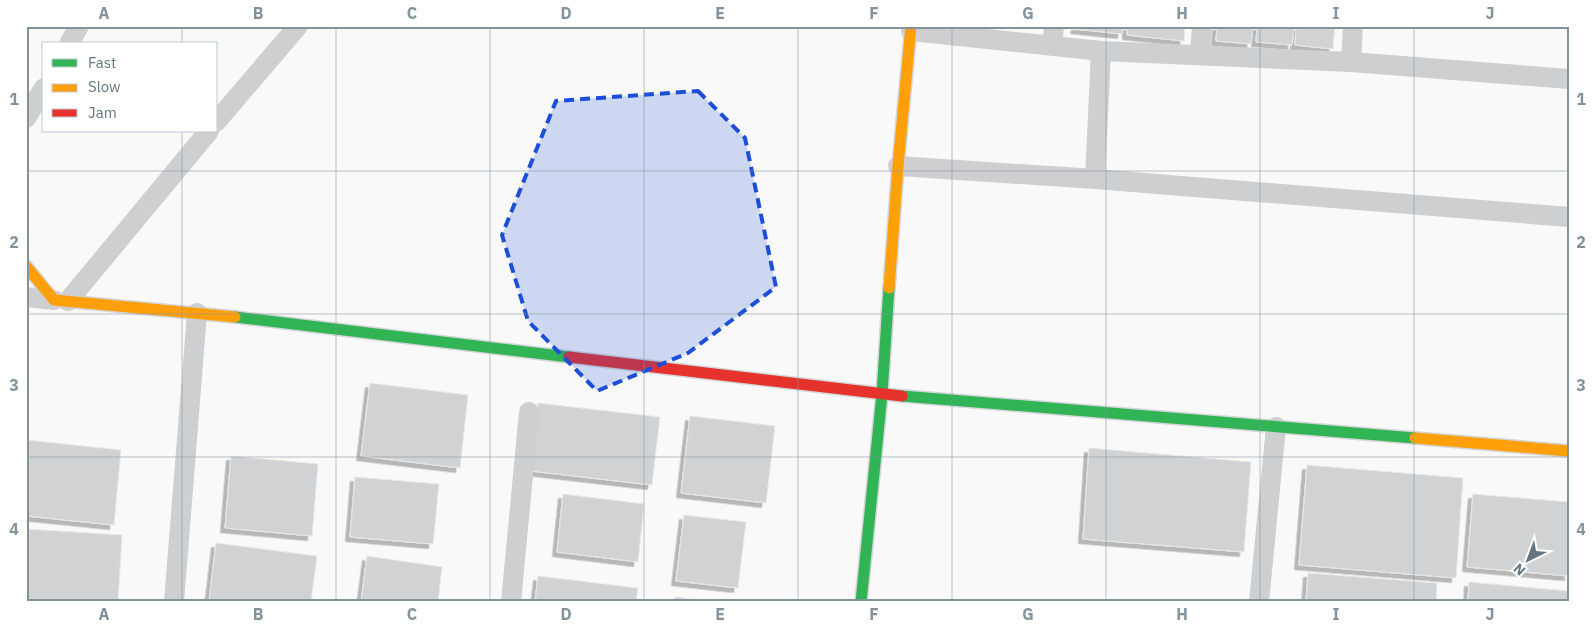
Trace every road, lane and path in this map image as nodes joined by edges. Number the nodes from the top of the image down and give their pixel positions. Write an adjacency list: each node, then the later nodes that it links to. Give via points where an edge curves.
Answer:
1 (79, 26): 7 (street)
2 (298, 26): 14 (street)
3 (1202, 26): 9 (street)
4 (1353, 26): 10 (street)
5 (911, 29): 6 (street); 16 (street)
6 (1053, 36): 8 (street)
7 (70, 42)
8 (1102, 51): 9 (street); 17 (street)
9 (1200, 55): 10 (street)
10 (1351, 62): 11 (street)
11 (1569, 79)
12 (42, 91): 13 (street)
13 (26, 118)
14 (218, 120)
15 (208, 132): 21 (street)
16 (898, 166): 17 (street); 23 (street)
17 (1095, 179): 18 (street)
18 (1569, 218)
19 (26, 266): 21 (street)
20 (26, 297): 21 (street)
21 (61, 301): 22 (street)
22 (198, 313): 23 (street); 27 (street)
23 (882, 394): 25 (street); 29 (street)
24 (529, 412): 28 (street)
25 (1276, 427): 26 (street); 30 (street)
26 (1569, 452)
27 (174, 602)
28 (511, 602)
29 (861, 602)
30 (1259, 602)

